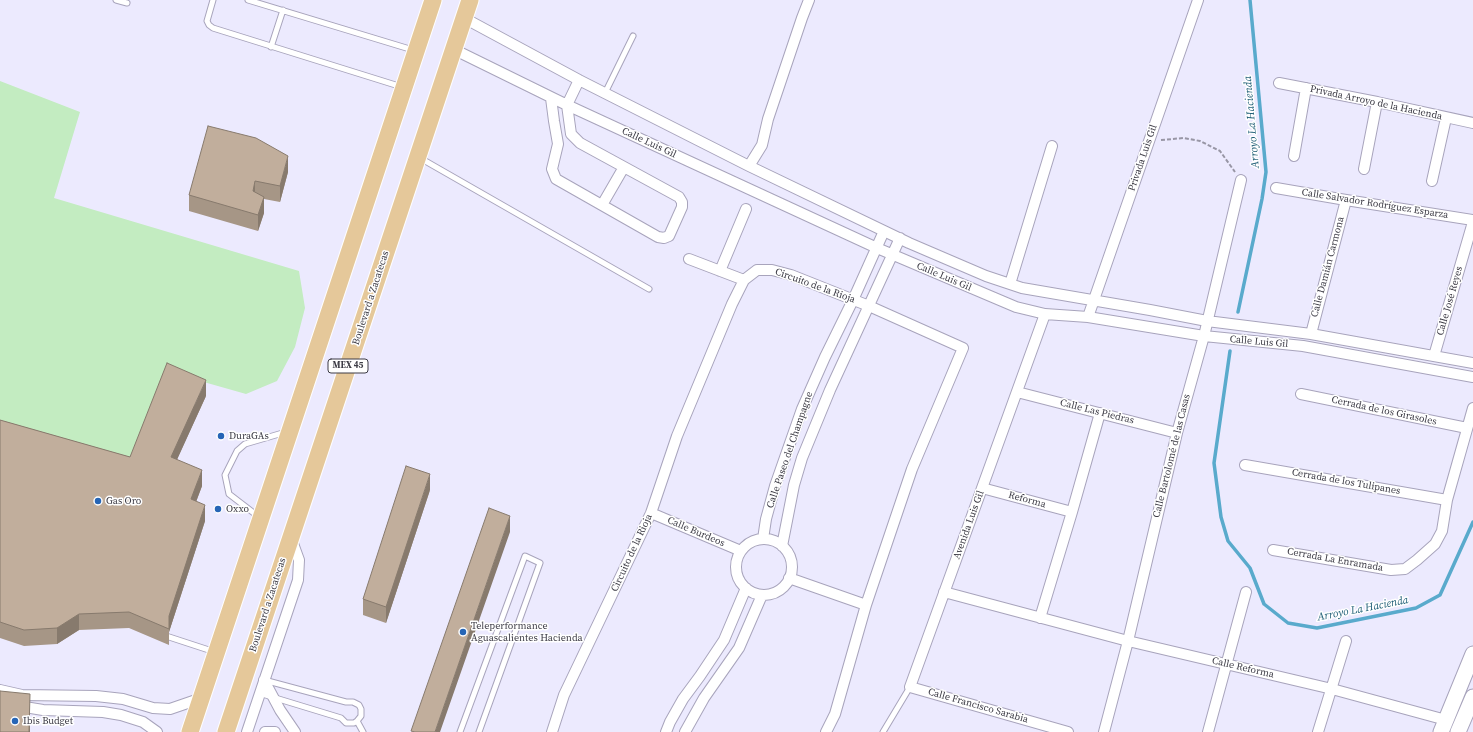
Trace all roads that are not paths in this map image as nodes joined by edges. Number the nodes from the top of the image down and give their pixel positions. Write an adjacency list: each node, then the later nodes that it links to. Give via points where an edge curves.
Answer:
1 (116, 0): 8 (lane)
2 (213, 0): 12 (lane, via 207,21 209,25)
3 (248, 0): 9 (lane)
4 (433, 0): 14 (main road, MEX 45)
5 (470, 0): 10 (main road, Boulevard a Zacatecas / MEX 45)
6 (809, 0): 28 (street, via 768,118 762,145)
7 (1198, 0): 48 (street, Privada Luis Gil)
8 (127, 3)
9 (283, 10): 12 (lane); 14 (lane)
10 (464, 18): 13 (main road, Boulevard a Zacatecas / MEX 45); 15 (street, Calle Luis Gil)
11 (634, 36): 19 (lane)
12 (271, 47): 17 (lane)
13 (454, 49): 20 (street, Calle Luis Gil); 27 (main road, Boulevard a Zacatecas / MEX 45)
14 (416, 51): 17 (main road, MEX 45)
15 (579, 80): 19 (street, Calle Luis Gil); 22 (street)
16 (1279, 83): 18 (street, Privada Arroyo de la Hacienda)
17 (404, 88): 63 (main road, MEX 45)
18 (1306, 88): 21 (street, Privada Arroyo de la Hacienda); 26 (street)
19 (605, 93): 28 (street, Calle Luis Gil)
20 (551, 98): 22 (street, Calle Luis Gil); 35 (street, via 558,144 552,169 556,178)
21 (1377, 102): 23 (street, Privada Arroyo de la Hacienda); 30 (street)
22 (568, 105): 29 (street, via 571,134 580,143); 40 (street, Calle Luis Gil)
23 (1446, 118): 24 (street, Privada Arroyo de la Hacienda); 32 (street)
24 (1473, 123)
25 (1052, 146): 45 (street)
26 (1294, 156)
27 (418, 157): 46 (lane); 71 (main road, Boulevard a Zacatecas / MEX 45)
28 (749, 166): 38 (street, Calle Luis Gil)
29 (624, 167): 35 (street); 35 (street, via 679,197 682,207 669,236 658,237)
30 (1364, 169)
31 (1241, 180): 52 (street, Calle Bartolomé de las Casas)
32 (1432, 181)
33 (1276, 188): 34 (street, Calle Salvador Rodríguez Esparza)
34 (1346, 200): 37 (street, Calle Salvador Rodríguez Esparza); 53 (street, Calle Damián Carmona)
35 (602, 205)
36 (746, 208): 43 (street)
37 (1473, 221): 55 (street, Calle José Reyes)
38 (884, 232): 39 (street, Calle Luis Gil); 40 (street, Calle Paseo del Champagne)
39 (900, 238): 41 (street, Calle Paseo del Champagne); 45 (street, Calle Luis Gil)
40 (877, 248): 41 (street, Calle Luis Gil); 47 (street, Calle Paseo del Champagne)
41 (892, 255): 49 (street, Calle Paseo del Champagne); 50 (street, Calle Luis Gil, via 1016,307)
42 (689, 260): 43 (street)
43 (720, 271): 44 (street)
44 (744, 280): 47 (street, Circuito de la Rioja, via 757,270 772,270); 69 (street, Circuito de la Rioja, via 677,436)
45 (1010, 284): 48 (street, Calle Luis Gil)
46 (649, 289)
47 (853, 300): 49 (street, Circuito de la Rioja); 72 (street, Calle Paseo del Champagne, via 802,410 775,486)
48 (1093, 300): 51 (street, Privada Luis Gil); 52 (street, Calle Luis Gil)
49 (868, 306): 73 (street, Calle Paseo del Champagne, via 802,458); 81 (street, Circuito de la Rioja, via 963,348 912,469)
50 (1045, 314): 51 (street, Calle Luis Gil); 58 (street, Avenida Luis Gil)
51 (1088, 317): 54 (street, Calle Luis Gil)
52 (1207, 321): 53 (street, Calle Luis Gil); 54 (street, Calle Bartolomé de las Casas)
53 (1310, 334): 55 (street, Calle Luis Gil)
54 (1204, 336): 57 (street, Calle Luis Gil, via 1303,346); 64 (street, Calle Bartolomé de las Casas)
55 (1434, 356): 56 (street, Calle Luis Gil)
56 (1473, 363)
57 (1473, 377)
58 (1017, 392): 61 (street, Calle Las Piedras); 66 (street, Avenida Luis Gil)
59 (1301, 394): 62 (street, Cerrada de los Girasoles)
60 (1473, 408): 62 (street, Cerrada La Enramada)
61 (1100, 413): 64 (street, Calle Las Piedras); 68 (street)
62 (1470, 424): 67 (street, Cerrada La Enramada)
63 (289, 431): 70 (main road, MEX 45); 70 (lane, via 245,444 237,451 225,474 229,494)
64 (1177, 433): 84 (street, Calle Bartolomé de las Casas)
65 (1245, 465): 67 (street, Cerrada de los Tulipanes)
66 (982, 488): 68 (street, Reforma); 78 (street, Avenida Luis Gil)
67 (1447, 500): 74 (street, Cerrada La Enramada, via 1442,531 1434,544 1405,568 1391,570)
68 (1072, 512): 82 (street)
69 (652, 513): 75 (street, Calle Burdeos); 112 (street, Circuito de la Rioja, via 564,695)
70 (261, 519): 86 (main road, MEX 45)
71 (291, 537): 89 (street, via 299,560 298,580); 104 (main road, Boulevard a Zacatecas / MEX 45)
72 (763, 539): 73 (street); 75 (street, via 754,541)
73 (782, 546): 76 (street, via 791,561 792,570)
74 (1273, 550)
75 (741, 551): 77 (street, via 737,558 736,570 740,582)
76 (789, 578): 80 (street, via 778,591); 81 (street)
77 (746, 588): 80 (street); 113 (street, via 724,640 683,699)
78 (944, 592): 82 (street, Calle Reforma); 90 (street, Avenida Luis Gil)
79 (1246, 592): 88 (street)
80 (762, 595): 114 (street, via 740,648 704,698)
81 (866, 605): 115 (street, Circuito de la Rioja, via 835,714)
82 (1040, 618): 84 (street, Calle Reforma)
83 (156, 632): 86 (lane)
84 (1128, 641): 88 (street, Calle Reforma); 118 (street, Calle Bartolomé de las Casas)
85 (1346, 641): 91 (street)
86 (218, 653): 96 (main road, MEX 45)
87 (1473, 654): 101 (main road)
88 (1227, 664): 91 (street, Calle Reforma); 119 (street)
89 (264, 680): 93 (street); 94 (street); 100 (lane, via 353,702 361,708 361,716)
90 (910, 687): 116 (lane, Avenida Luis Gil); 117 (street, Calle Francisco Sarabia)
91 (1332, 689): 101 (street, Calle Reforma); 120 (street)
92 (0, 690): 97 (street, via 22,695)
93 (259, 693): 94 (lane); 105 (street)
94 (273, 697): 100 (lane, via 341,718 346,722); 108 (street)
95 (1473, 697): 121 (main road)
96 (202, 698): 97 (street, via 170,709 153,708); 103 (main road, MEX 45)
97 (123, 699): 99 (street)
98 (0, 703): 99 (street, via 43,710)
99 (121, 715): 102 (street, via 143,722)
100 (357, 721): 109 (lane)
101 (1443, 726)
102 (157, 732)
103 (190, 732)
104 (226, 732)
105 (246, 732)
106 (265, 732): 107 (street)
107 (276, 732)
108 (295, 732)
109 (363, 732)
110 (460, 732): 111 (lane, via 525,556 540,563)
111 (479, 732)
112 (552, 732)
113 (666, 732)
114 (685, 732)
115 (826, 732)
116 (882, 732)
117 (1068, 732)
118 (1104, 732)
119 (1208, 732)
120 (1318, 732)
121 (1458, 732)

